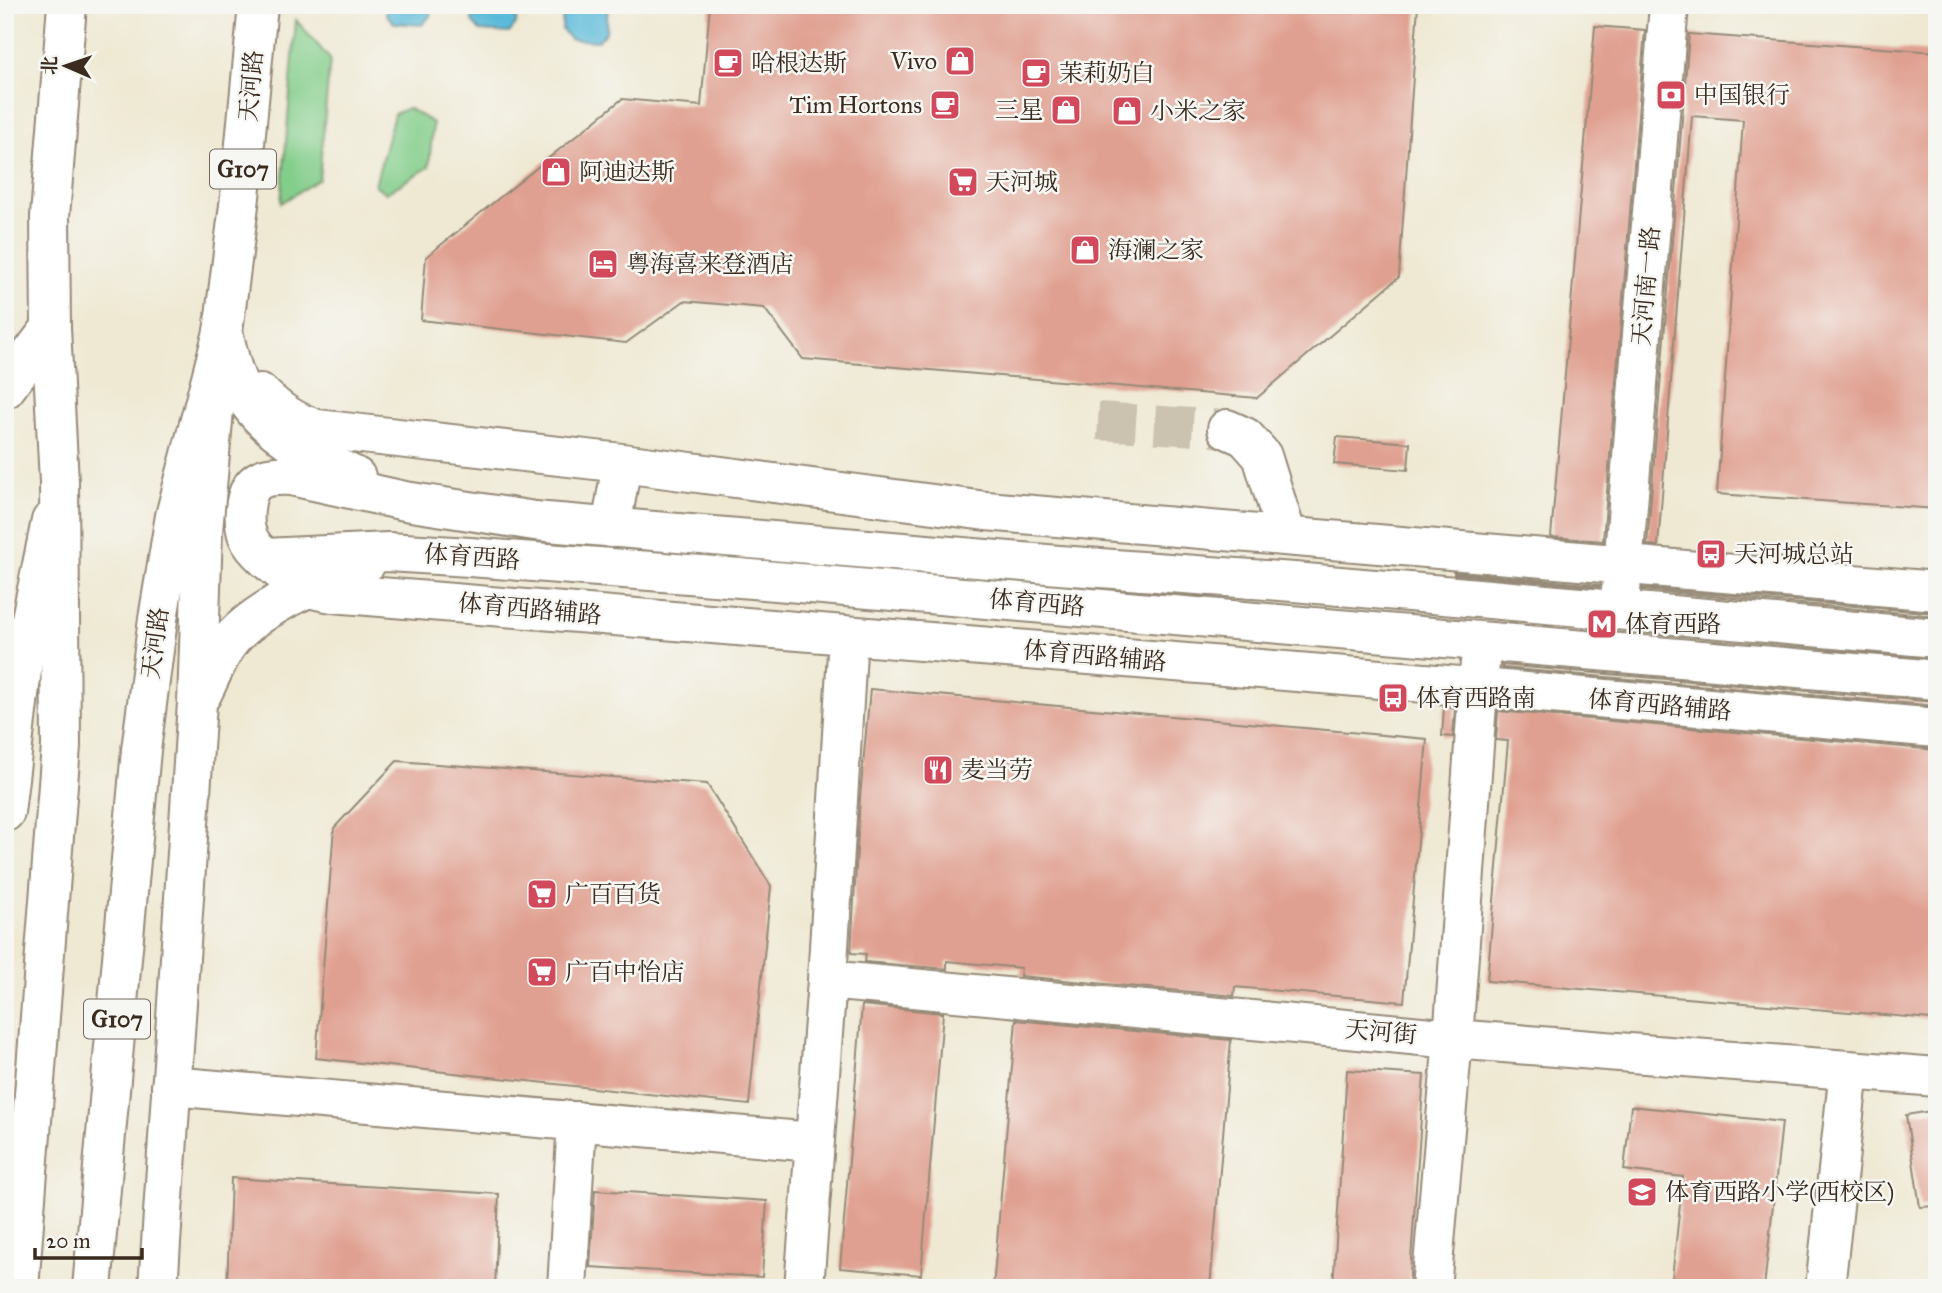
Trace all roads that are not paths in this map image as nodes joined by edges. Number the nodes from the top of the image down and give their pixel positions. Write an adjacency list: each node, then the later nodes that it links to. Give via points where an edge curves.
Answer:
1 (67, 5): 4 (main road, via 50,216)
2 (258, 5): 5 (main road, 天河路 / G107)
3 (1669, 5): 15 (main road, 天河南一路)
4 (51, 328): 6 (main road); 9 (main road)
5 (223, 331): 8 (main road, via 255,388 298,424); 10 (main road, via 240,387 277,431); 25 (main road, via 203,531); 37 (main road, 天河路 / G107, via 175,516 158,619 141,750)
6 (5, 389)
7 (1227, 429): 12 (main road, via 1245,437 1262,456)
8 (622, 463): 11 (main road); 12 (main road, via 986,512)
9 (59, 482): 21 (main road); 27 (main road)
10 (405, 501): 11 (main road, 体育西路, via 535,521); 14 (main road, 体育西路辅路, via 291,476 261,478 246,498 244,521 245,534)
11 (611, 527): 18 (main road, 体育西路)
12 (1287, 536): 15 (main road)
13 (388, 552): 14 (main road, 体育西路); 16 (main road); 22 (main road, 体育西路)
14 (265, 558): 16 (main road, 体育西路辅路)
15 (1623, 566): 17 (main road); 18 (main road, 天河南一路)
16 (306, 589): 19 (main road, 体育西路辅路); 25 (main road, via 255,618 228,644)
17 (1937, 591)
18 (1619, 611): 20 (main road, 体育西路)
19 (848, 636): 24 (main road, 体育西路辅路); 29 (main road)
20 (1937, 638)
21 (12, 640): 27 (main road); 28 (main road)
22 (1481, 642): 23 (main road, 体育西路); 24 (main road)
23 (1937, 680)
24 (1478, 688): 26 (main road, 体育西路辅路); 30 (main road)
25 (197, 703): 33 (main road)
26 (1937, 729)
27 (61, 746): 36 (main road)
28 (5, 812)
29 (827, 980): 30 (main road, 天河街); 35 (main road)
30 (1453, 1039): 31 (main road, 天河街); 41 (main road)
31 (1849, 1070): 32 (main road, 天河街); 42 (main road)
32 (1937, 1077)
33 (171, 1086): 34 (main road); 38 (main road)
34 (577, 1121): 35 (main road); 39 (main road)
35 (814, 1142): 40 (main road)
36 (19, 1288)
37 (92, 1288)
38 (158, 1288)
39 (567, 1288)
40 (804, 1288)
41 (1431, 1288)
42 (1825, 1288)

